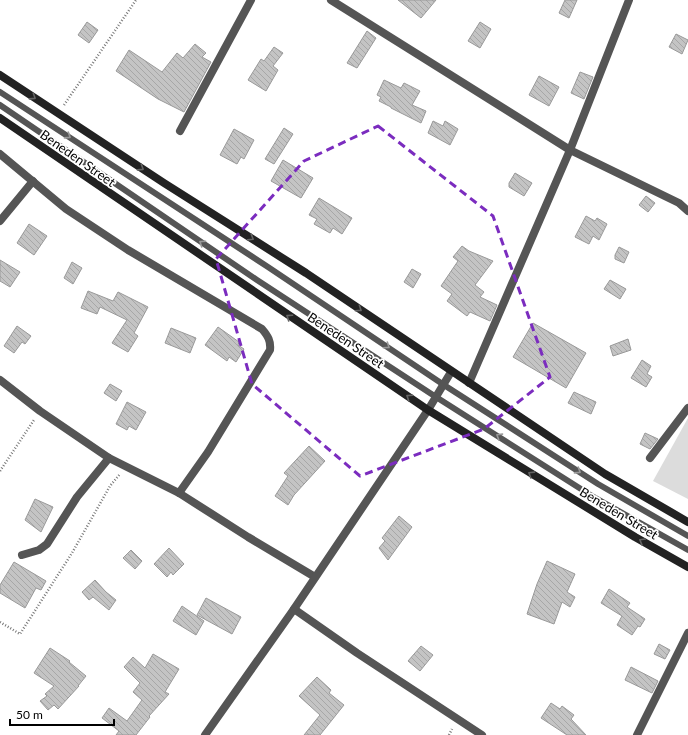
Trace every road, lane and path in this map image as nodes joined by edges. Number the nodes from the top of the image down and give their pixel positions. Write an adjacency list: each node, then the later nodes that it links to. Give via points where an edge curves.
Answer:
1 (136, 0): 8 (path)
2 (251, 0): 10 (street)
3 (331, 0): 11 (street)
4 (628, 0): 11 (street)
5 (0, 75): 8 (main road, Beneden Street, one-way to 8)
6 (0, 92): 19 (lane, one-way to 19)
7 (0, 105): 20 (lane, one-way to 7, via 257,280)
8 (58, 113): 16 (main road, Beneden Street, one-way to 16, via 306,273)
9 (0, 118): 22 (main road, Beneden Street, one-way to 9)
10 (180, 131)
11 (570, 150): 14 (street, via 679,203); 18 (street)
12 (0, 154): 13 (street)
13 (33, 181): 15 (street); 28 (street, via 66,209 128,250 262,329 268,335 270,350 208,452)
14 (688, 211)
15 (0, 221)
16 (451, 372): 18 (main road, Beneden Street); 19 (street)
17 (0, 380): 23 (street)
18 (469, 383): 29 (main road, Beneden Street, via 605,474)
19 (444, 385): 20 (street); 30 (lane, one-way to 30, via 598,484)
20 (436, 397): 22 (street); 31 (lane, one-way to 20, via 592,496)
21 (688, 408): 25 (street)
22 (428, 410): 33 (main road, Beneden Street, one-way to 22, via 634,537); 34 (street)
23 (40, 411): 24 (street); 27 (path)
24 (109, 458): 26 (street); 32 (street, via 77,497 46,544 39,550)
25 (650, 458)
26 (125, 467): 28 (street); 36 (path, via 110,486 72,554 20,634)
27 (0, 471)
28 (179, 493): 34 (street)
29 (688, 522)
30 (688, 536)
31 (688, 550)
32 (22, 555)
33 (688, 567)
34 (315, 577): 35 (street)
35 (294, 609): 38 (street); 39 (street)
36 (0, 622)
37 (688, 633): 40 (street)
38 (205, 735)
39 (482, 735)
40 (637, 735)

